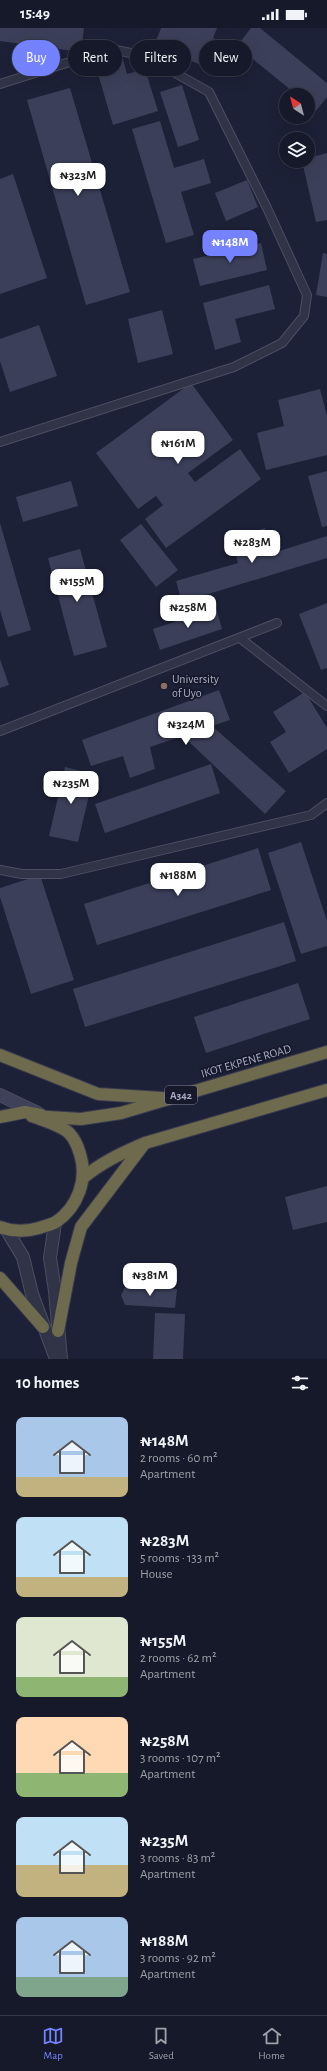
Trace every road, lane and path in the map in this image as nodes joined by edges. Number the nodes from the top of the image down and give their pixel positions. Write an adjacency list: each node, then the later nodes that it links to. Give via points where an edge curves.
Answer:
1 (0, 84): 2 (lane, via 111,49 145,56 209,92 267,208 307,296 304,316 282,343 234,367)
2 (0, 442)
3 (277, 623): 4 (lane)
4 (240, 638): 5 (lane); 6 (lane)
5 (327, 706)
6 (0, 732)
7 (327, 803): 8 (lane, via 311,815 61,874 22,874)
8 (0, 870)
9 (327, 1052): 13 (highway, IKOT EKPENE ROAD / A342)
10 (0, 1056): 13 (highway, via 98,1094)
11 (327, 1090): 16 (highway)
12 (0, 1096): 14 (main road)
13 (169, 1099): 14 (highway, IKOT EKPENE ROAD / A342, via 121,1113 81,1119)
14 (37, 1115): 15 (highway, A342, via 25,1112 8,1114); 17 (highway, A342, via 68,1132 78,1146)
15 (0, 1118)
16 (145, 1143): 17 (highway, via 111,1158); 22 (highway, via 81,1227)
17 (83, 1178): 18 (highway, A342, via 78,1195 69,1211)
18 (55, 1222): 19 (highway, A342, via 25,1232); 22 (street, via 50,1258)
19 (3, 1228): 21 (street, via 23,1258)
20 (0, 1278): 21 (highway)
21 (43, 1327): 23 (street)
22 (58, 1331): 24 (street)
23 (56, 1359)
24 (61, 1359)

